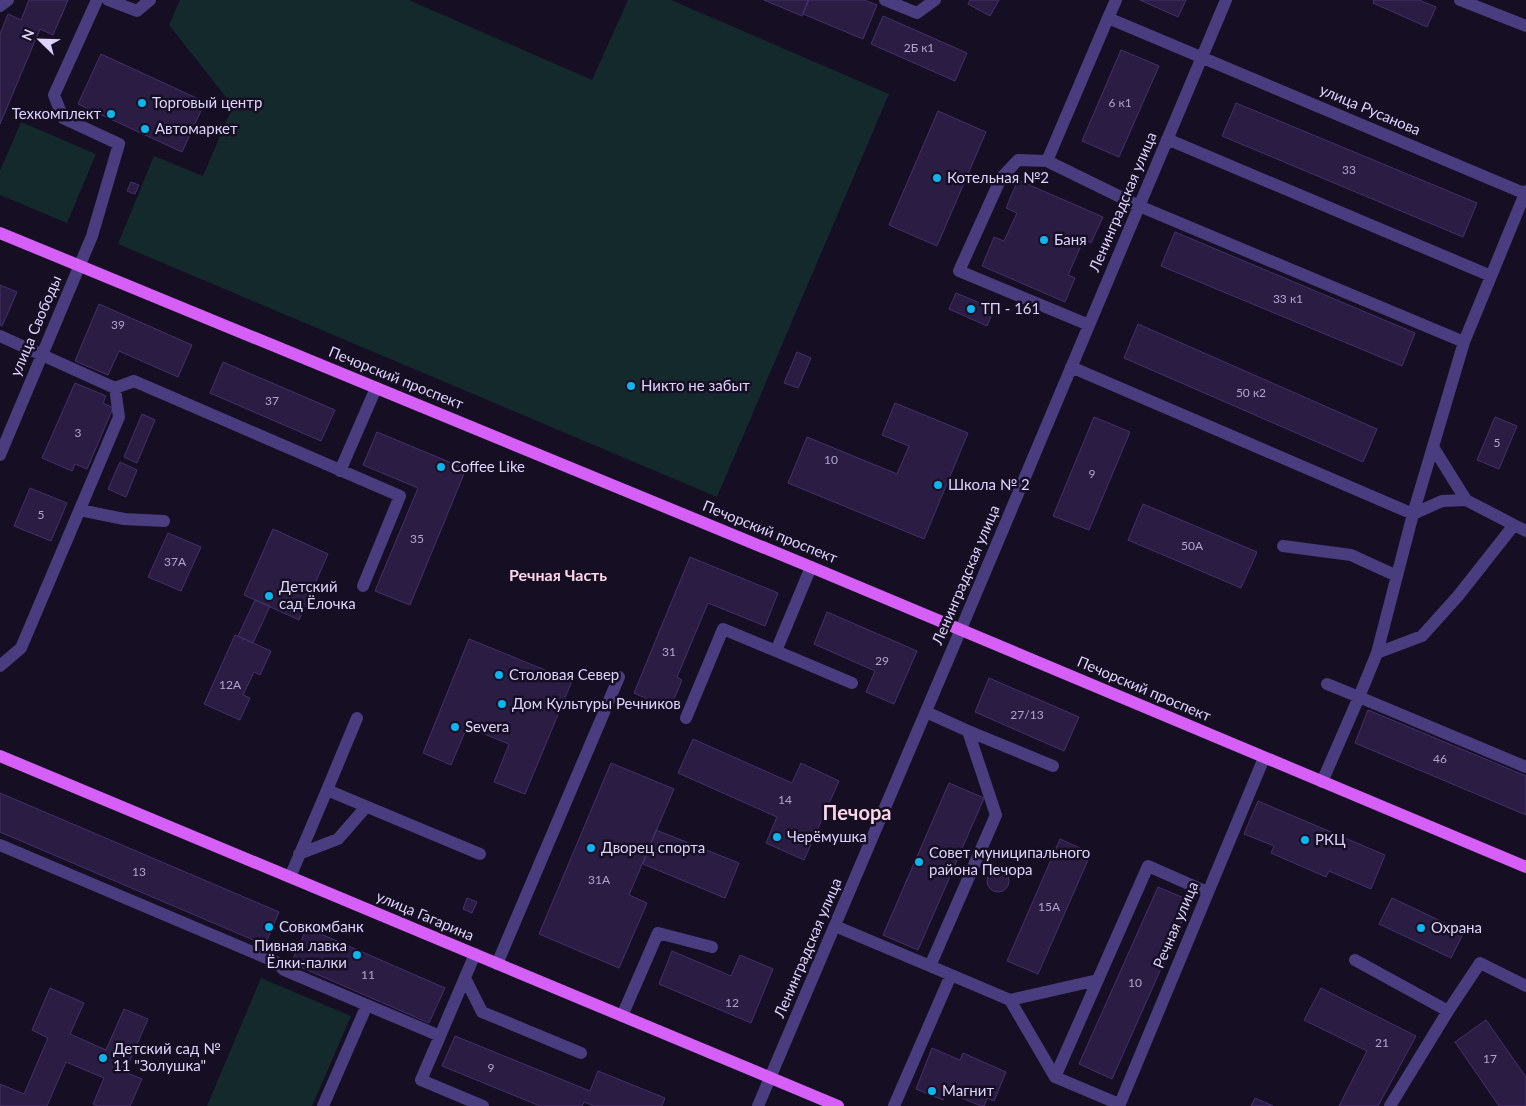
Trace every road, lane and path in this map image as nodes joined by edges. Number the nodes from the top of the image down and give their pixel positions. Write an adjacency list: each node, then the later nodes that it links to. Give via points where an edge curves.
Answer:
1 (8, 0): 10 (street)
2 (97, 0): 19 (street, улица Свободы, via 54,95 63,118 118,144 92,236)
3 (108, 0): 4 (street, via 138,11)
4 (150, 0)
5 (886, 0): 6 (street, via 917,13)
6 (935, 0)
7 (1116, 0): 11 (street)
8 (1226, 0): 13 (street, Ленинградская улица)
9 (1460, 0): 12 (street)
10 (0, 6)
11 (1108, 18): 13 (street, улица Русанова); 15 (street)
12 (1526, 26)
13 (1201, 57): 14 (street, Ленинградская улица); 16 (street, улица Русанова)
14 (1167, 139): 17 (street, Ленинградская улица); 20 (street)
15 (1047, 161): 17 (street); 21 (street, via 1018,160 1001,178 959,271)
16 (1526, 193): 20 (street)
17 (1139, 206): 21 (street, Ленинградская улица); 23 (street)
18 (0, 233): 19 (main road, Печорский проспект)
19 (80, 265): 24 (street, улица Свободы); 27 (main road, Печорский проспект)
20 (1491, 276): 23 (street)
21 (1089, 325): 25 (street, Ленинградская улица)
22 (0, 336): 24 (street)
23 (1464, 342): 28 (street)
24 (41, 356): 26 (street); 29 (street, улица Свободы)
25 (1071, 367): 33 (street); 41 (street, Ленинградская улица)
26 (115, 388): 30 (street, via 134,381); 32 (street, via 118,417)
27 (376, 388): 30 (street); 38 (main road, Печорский проспект)
28 (1433, 447): 31 (street); 33 (street)
29 (0, 454)
30 (340, 471): 40 (street, via 400,496)
31 (1466, 500): 33 (street, via 1442,501); 35 (street)
32 (80, 510): 34 (street, via 124,519); 44 (street, via 21,648)
33 (1413, 514): 39 (street)
34 (164, 521)
35 (1514, 525): 36 (street); 43 (street, via 1422,636)
36 (1526, 531)
37 (1283, 546): 39 (street, via 1351,554)
38 (811, 567): 41 (main road, Печорский проспект); 42 (street)
39 (1397, 576): 43 (street)
40 (363, 586)
41 (961, 629): 49 (street, Ленинградская улица); 54 (main road, Печорский проспект)
42 (776, 651): 46 (street); 51 (street, via 724,630)
43 (1377, 653): 48 (street)
44 (0, 666)
45 (619, 677): 70 (street)
46 (852, 683)
47 (1327, 684): 48 (street)
48 (1359, 697): 56 (street); 57 (street)
49 (926, 712): 52 (street); 66 (street, Ленинградская улица)
50 (357, 718): 58 (street)
51 (686, 718)
52 (968, 730): 55 (street); 71 (street, via 996,815)
53 (0, 756): 64 (main road, улица Гагарина)
54 (1264, 758): 57 (main road, Печорский проспект); 65 (street, Речная улица)
55 (1053, 766)
56 (1526, 767)
57 (1322, 782): 63 (main road, Печорский проспект)
58 (327, 790): 59 (street); 61 (street)
59 (366, 807): 61 (street, via 338,839); 62 (street)
60 (0, 845): 77 (street, via 276,962 284,970)
61 (300, 854): 64 (street)
62 (480, 854)
63 (1526, 867)
64 (290, 877): 68 (main road, улица Гагарина)
65 (1208, 892): 74 (street, via 1148,866); 84 (street, Речная улица)
66 (835, 926): 71 (street); 83 (street, Ленинградская улица)
67 (712, 947): 79 (street, via 658,933)
68 (475, 954): 70 (main road, улица Гагарина); 73 (street)
69 (1355, 960): 78 (street)
70 (497, 964): 79 (main road, улица Гагарина)
71 (930, 966): 72 (street)
72 (951, 975): 76 (street); 89 (street)
73 (465, 978): 80 (street); 81 (street, via 482,1012)
74 (1098, 980): 76 (street); 82 (street)
75 (1526, 986): 78 (street, via 1480,963)
76 (1010, 1000): 82 (street)
77 (366, 1005): 80 (street); 85 (street)
78 (1448, 1011): 90 (street)
79 (622, 1016): 83 (main road, улица Гагарина)
80 (440, 1036): 86 (street, via 421,1080)
81 (581, 1053)
82 (1055, 1077): 84 (street)
83 (770, 1078): 87 (street, Ленинградская улица); 88 (main road, улица Гагарина)
84 (1119, 1105)
85 (323, 1106)
86 (483, 1106)
87 (758, 1106)
88 (838, 1106)
89 (894, 1106)
90 (1390, 1106)

